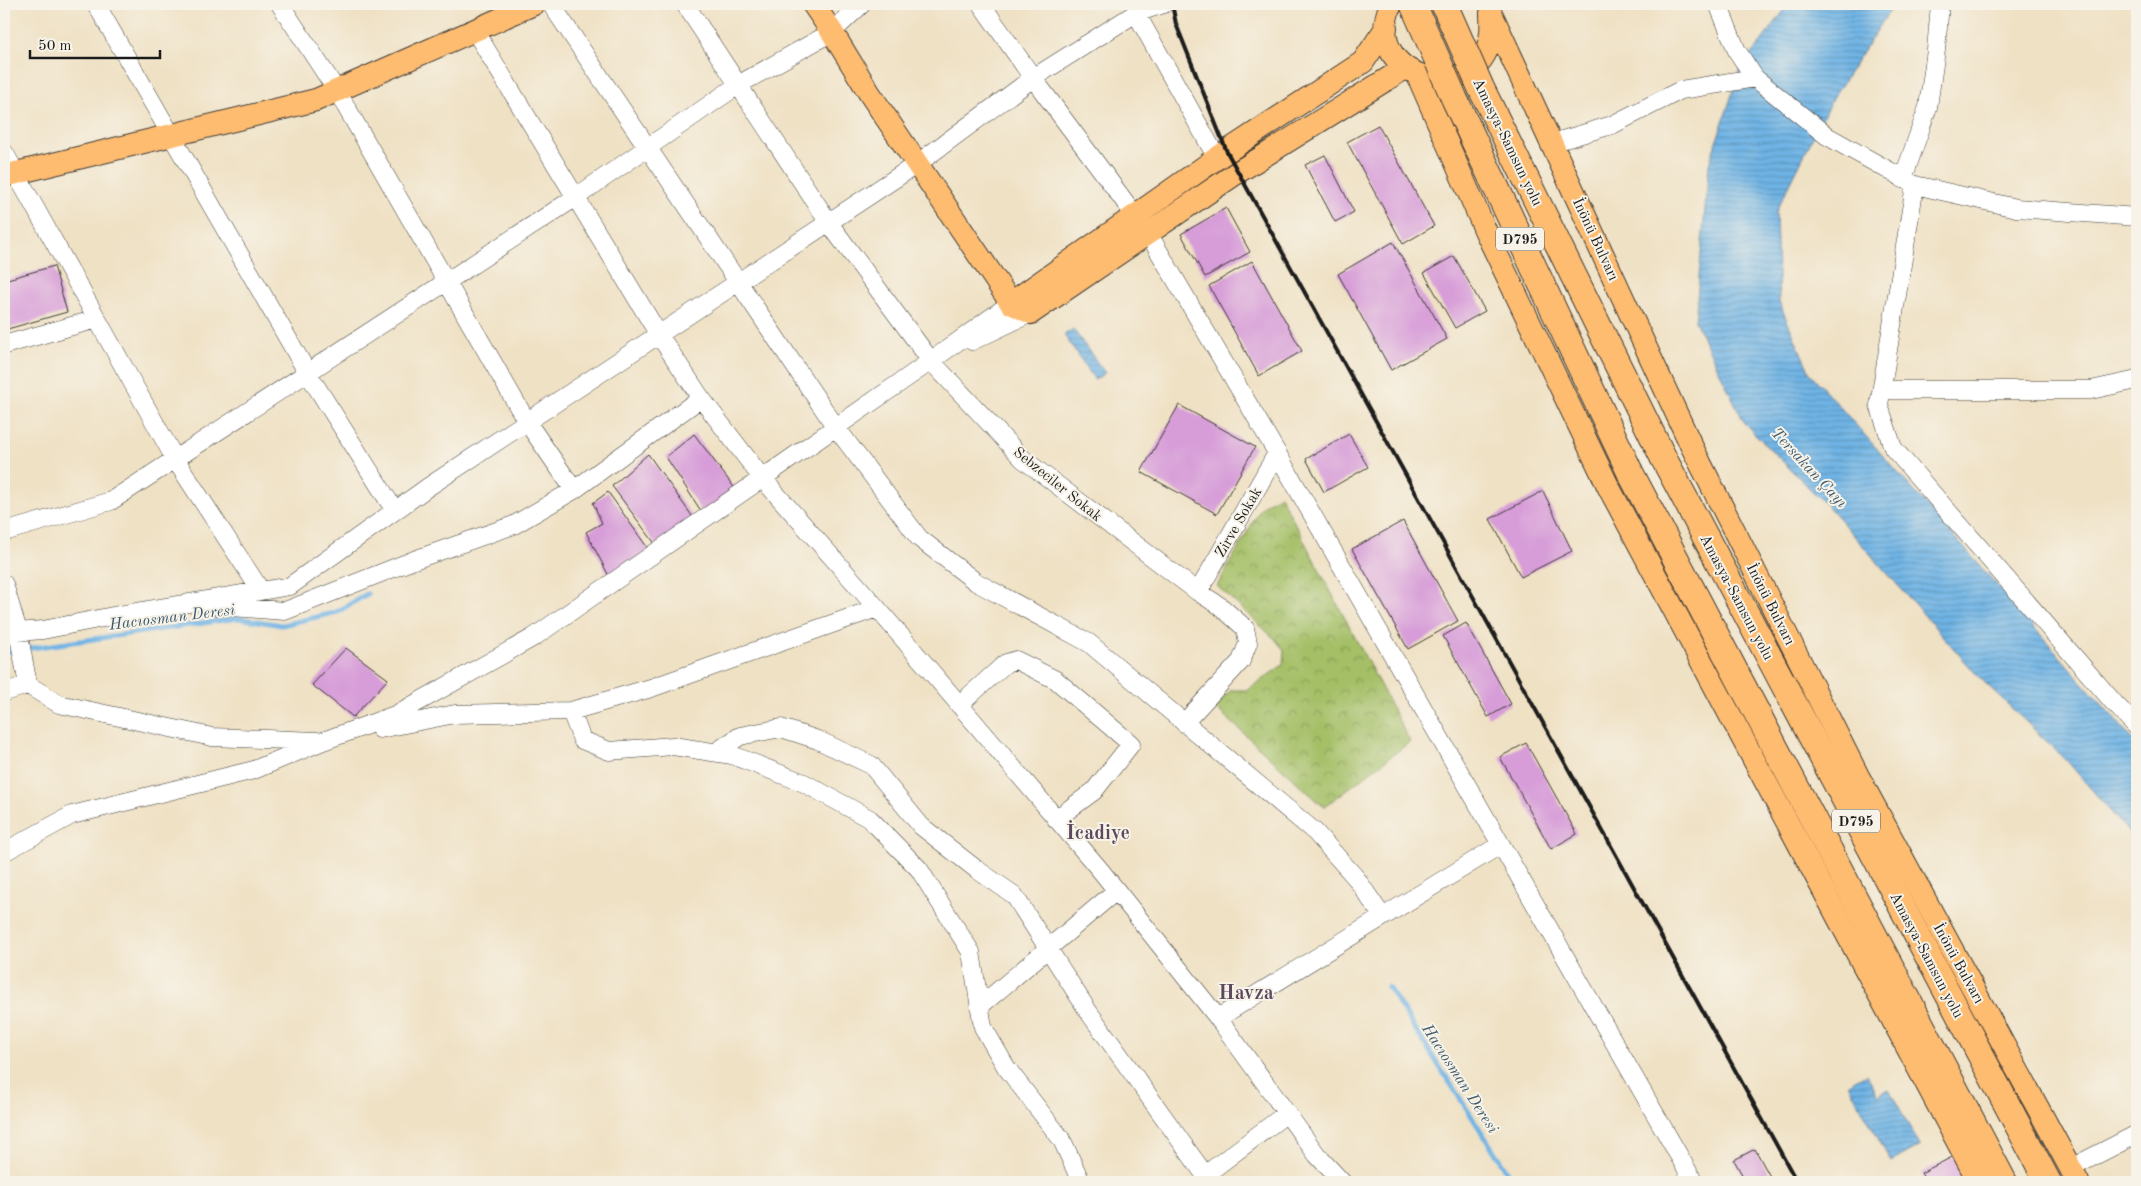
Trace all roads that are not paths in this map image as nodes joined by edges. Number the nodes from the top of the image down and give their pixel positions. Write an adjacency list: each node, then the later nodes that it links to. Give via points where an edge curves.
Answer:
1 (96, 4): 24 (street)
2 (280, 4): 23 (street)
3 (534, 4): 17 (main road)
4 (551, 4): 26 (street)
5 (685, 4): 22 (street, Sebzeciler Sokak)
6 (813, 4): 18 (main road)
7 (862, 4): 18 (street)
8 (982, 4): 20 (street)
9 (1164, 4): 16 (street)
10 (1413, 4): 87 (highway, Amasya-Samsun yolu / D795, bridge, via 1630,472)
11 (1444, 4): 88 (highway, Amasya-Samsun yolu / D795, bridge, via 1481,88 1664,459)
12 (1718, 4): 21 (street, via 1737,51)
13 (1940, 4): 31 (street, via 1928,107)
14 (1489, 8): 19 (main road, via 1493,30 1489,46 1480,61 1467,72 1435,80); 25 (main road, İnönü Bulvarı)
15 (1387, 12): 19 (main road, via 1388,43 1395,57); 28 (main road, via 1363,62)
16 (1136, 13): 20 (street); 28 (street)
17 (475, 31): 23 (main road); 32 (street)
18 (832, 32): 22 (street); 29 (main road)
19 (1412, 72): 36 (main road, via 1238,172); 86 (main road, via 1609,488)
20 (1033, 78): 29 (street); 33 (street)
21 (1755, 78): 25 (street, via 1681,90 1612,125); 31 (street, via 1827,136)
22 (738, 85): 26 (street); 35 (street, Sebzeciler Sokak)
23 (336, 91): 24 (main road, via 316,100); 37 (street)
24 (171, 135): 30 (main road); 45 (street)
25 (1552, 143): 81 (main road, İnönü Bulvarı, via 1691,444 1858,776)
26 (649, 148): 32 (street); 38 (street)
27 (4, 152): 30 (street)
28 (1217, 158): 33 (main road)
29 (917, 164): 35 (street); 39 (main road)
30 (10, 174): 41 (street)
31 (1909, 182): 34 (street, via 2016,208); 47 (street)
32 (576, 197): 37 (street); 42 (street)
33 (1134, 216): 36 (street); 39 (main road)
34 (2137, 217)
35 (829, 223): 38 (street); 44 (street, Sebzeciler Sokak)
36 (1148, 233): 40 (main road); 51 (street)
37 (445, 281): 45 (street); 49 (street)
38 (740, 282): 42 (street); 50 (street)
39 (1011, 303): 40 (main road); 44 (street)
40 (1032, 313): 44 (street)
41 (97, 319): 43 (street); 52 (street)
42 (659, 335): 48 (street); 49 (street)
43 (4, 345)
44 (931, 361): 50 (street); 59 (street, Sebzeciler Sokak, via 1023,459)
45 (307, 372): 52 (street); 55 (street)
46 (2137, 380): 47 (street, via 2090,390)
47 (1882, 390): 68 (street, via 1879,406 1893,448)
48 (701, 398): 53 (street); 54 (street)
49 (527, 422): 54 (street); 55 (street)
50 (835, 426): 53 (street); 67 (street, via 919,538 976,582 1089,643)
51 (1277, 453): 59 (street, Zirve Sokak); 72 (street)
52 (175, 459): 56 (street, via 111,501); 58 (street)
53 (762, 478): 61 (street); 69 (street, via 534,637 395,714)
54 (574, 490): 60 (street, via 514,525 285,611)
55 (395, 511): 58 (street, via 290,586)
56 (4, 532)
57 (4, 584): 62 (street)
58 (261, 591): 60 (street)
59 (1198, 592): 67 (street, Sebzeciler Sokak, via 1245,628 1248,643 1241,661)
60 (190, 604): 62 (street)
61 (877, 608): 65 (street); 66 (street, via 651,688)
62 (14, 634): 63 (street)
63 (28, 685): 64 (street); 69 (street, via 59,704 212,737)
64 (4, 692)
65 (959, 705): 71 (street); 71 (street, via 1006,663 1016,660 1056,680 1131,744 1094,791)
66 (571, 711): 69 (street, via 455,714); 70 (street, via 582,740 610,751 673,746)
67 (1184, 723): 75 (street, via 1315,832 1356,878)
68 (2137, 727)
69 (323, 741): 73 (street, via 254,770 72,815)
70 (716, 752): 76 (street, via 740,736 781,728 818,740 870,765 921,826 1014,896); 77 (street, via 804,783 870,819 919,869 971,952)
71 (1056, 819): 74 (street)
72 (1500, 845): 75 (street); 85 (street)
73 (4, 852)
74 (1116, 891): 76 (street); 78 (street)
75 (1382, 916): 78 (street)
76 (1048, 948): 77 (street); 82 (street)
77 (979, 1007): 83 (street, via 983,1027 1006,1067 1062,1140)
78 (1218, 1018): 79 (street)
79 (1287, 1113): 82 (street); 84 (street, via 1317,1155)
80 (2137, 1134): 81 (street)
81 (2075, 1175)
82 (1207, 1179)
83 (1081, 1182)
84 (1342, 1182)
85 (1694, 1182)
86 (1978, 1182)
87 (2004, 1182)
88 (2048, 1182)

